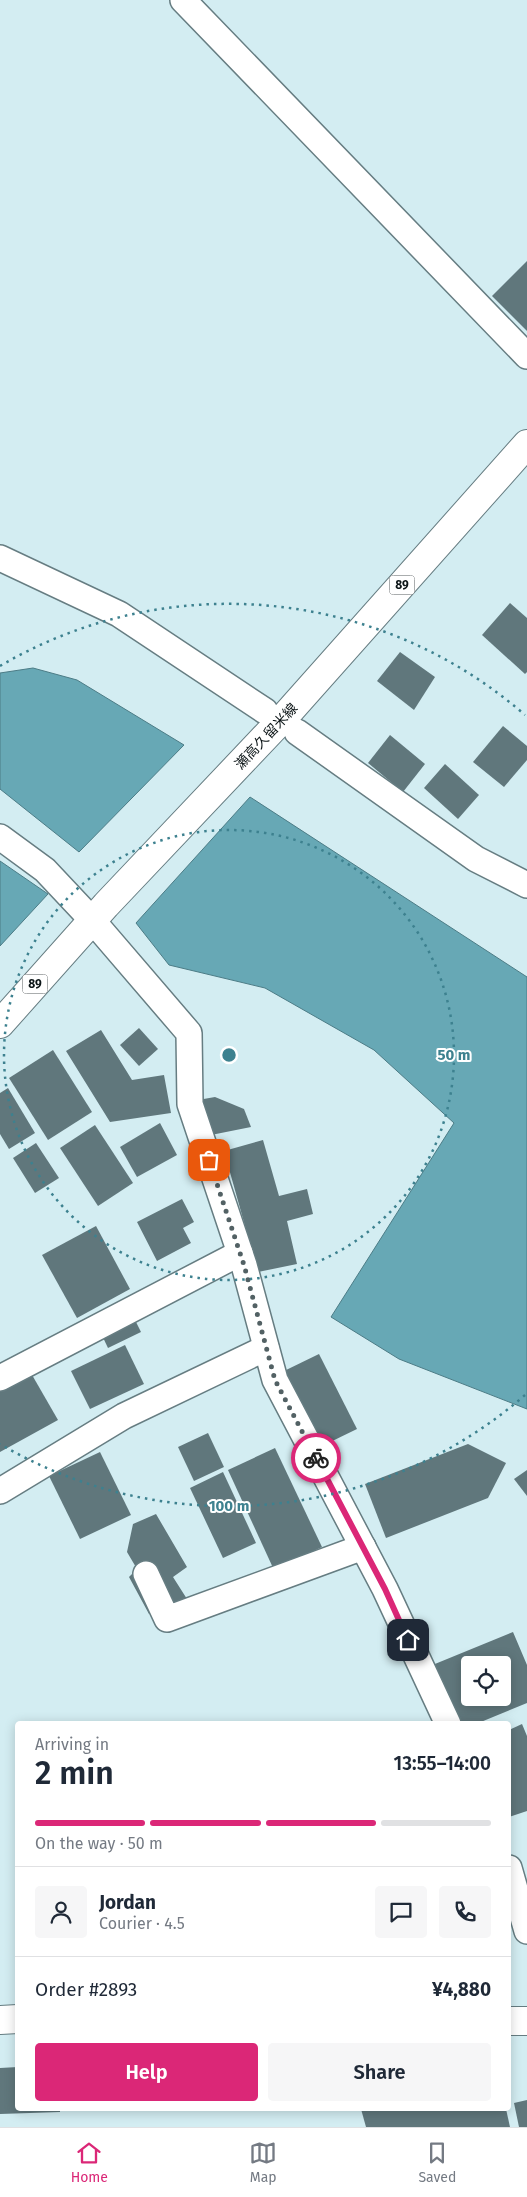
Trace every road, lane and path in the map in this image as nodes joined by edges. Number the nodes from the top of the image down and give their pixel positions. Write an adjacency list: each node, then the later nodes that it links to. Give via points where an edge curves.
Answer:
1 (183, 0): 2 (street)
2 (527, 356)
3 (527, 444): 5 (main road, 瀬高久留米線 / 89)
4 (0, 558): 5 (street, via 119,614)
5 (279, 723): 7 (street, via 476,859); 8 (main road, 瀬高久留米線 / 89)
6 (0, 837): 8 (street)
7 (527, 885)
8 (99, 913): 9 (main road, 瀬高久留米線 / 89); 10 (street, via 189,1033 190,1104)
9 (0, 1024)
10 (240, 1253): 11 (street); 12 (street)
11 (266, 1348): 13 (street, via 124,1416); 14 (street, via 275,1380)
12 (0, 1378)
13 (0, 1491)
14 (363, 1547): 15 (street, via 167,1619); 16 (street)
15 (146, 1574)
16 (447, 1721)
17 (511, 1875): 18 (street)
18 (527, 1931)
19 (15, 2019): 20 (main road)
20 (0, 2020)
21 (511, 2021): 22 (main road)
22 (527, 2021)

